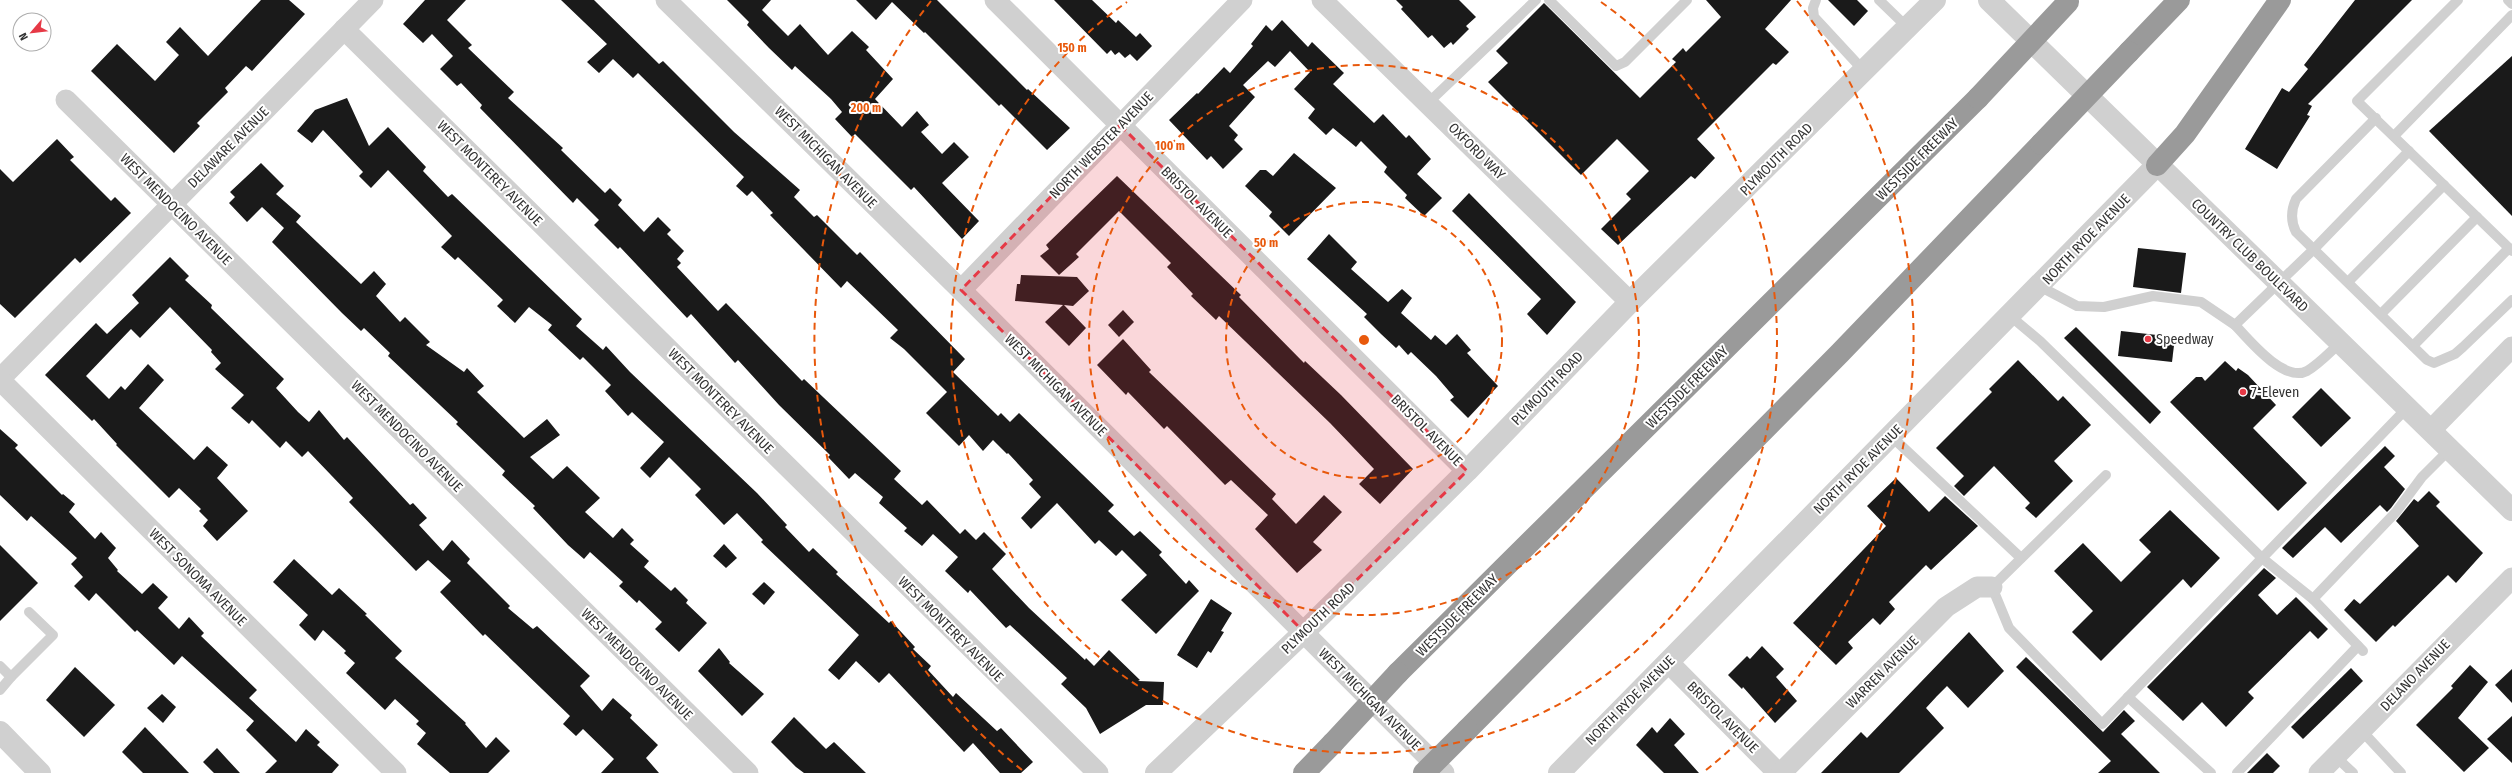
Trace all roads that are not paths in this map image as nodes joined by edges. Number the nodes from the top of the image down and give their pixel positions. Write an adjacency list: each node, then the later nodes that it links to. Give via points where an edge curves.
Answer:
1 (372, 0): 21 (street, DELAWARE AVENUE)
2 (666, 0): 38 (street, WEST MICHIGAN AVENUE)
3 (995, 0): 26 (street, BRISTOL AVENUE)
4 (1242, 0): 26 (street, NORTH WEBSTER AVENUE)
5 (1322, 0): 24 (street, OXFORD WAY)
6 (1536, 0): 24 (lane)
7 (1549, 0): 8 (lane, via 1616,66 1625,62)
8 (1687, 0)
9 (1816, 0): 22 (lane, via 1813,8 1814,17)
10 (1879, 0): 20 (lane)
11 (1934, 0): 20 (street, PLYMOUTH ROAD)
12 (1989, 0): 29 (street, COUNTRY CLUB BOULEVARD)
13 (2179, 0): 76 (highway, bridge, via 1840,353)
14 (2280, 0): 29 (highway, via 2185,134)
15 (2458, 0): 25 (lane, via 2357,101)
16 (2508, 0): 18 (lane)
17 (2069, 1): 75 (highway, WESTSIDE FREEWAY, bridge, via 1978,98 1398,674)
18 (2512, 4)
19 (2512, 15): 27 (lane)
20 (1908, 28): 22 (street, PLYMOUTH ROAD)
21 (344, 29): 31 (street, DELAWARE AVENUE); 73 (street, WEST MONTEREY AVENUE)
22 (1864, 71): 40 (street, PLYMOUTH ROAD)
23 (66, 100): 31 (street, WEST MENDOCINO AVENUE)
24 (1428, 103): 40 (street, OXFORD WAY)
25 (2376, 118): 27 (lane); 33 (lane, via 2296,199 2292,208 2292,225)
26 (1120, 125): 38 (street, NORTH WEBSTER AVENUE); 52 (street, BRISTOL AVENUE)
27 (2394, 136): 28 (lane)
28 (2410, 150): 30 (lane); 33 (lane)
29 (2157, 166): 36 (street, COUNTRY CLUB BOULEVARD); 37 (street, NORTH RYDE AVENUE)
30 (2444, 185): 32 (lane); 35 (lane)
31 (172, 204): 47 (street, DELAWARE AVENUE); 72 (street, WEST MENDOCINO AVENUE)
32 (2477, 217): 34 (lane); 41 (lane)
33 (2314, 249): 35 (lane); 36 (lane)
34 (2510, 250): 45 (lane)
35 (2348, 282): 41 (lane)
36 (2280, 284): 43 (lane); 44 (street, COUNTRY CLUB BOULEVARD)
37 (2039, 286): 42 (street, NORTH RYDE AVENUE); 43 (lane, via 2077,306 2104,307 2153,296 2201,302)
38 (961, 290): 61 (street, WEST MICHIGAN AVENUE)
39 (2512, 300): 45 (lane, via 2455,354 2434,363)
40 (1630, 302): 52 (street, PLYMOUTH ROAD)
41 (2381, 314): 45 (lane)
42 (2009, 315): 50 (street, NORTH RYDE AVENUE); 56 (lane, via 2040,341)
43 (2235, 325): 44 (lane, via 2280,368 2295,374 2306,371)
44 (2340, 343): 48 (street, COUNTRY CLUB BOULEVARD)
45 (2413, 346)
46 (2512, 347): 49 (street)
47 (0, 380): 71 (street, WEST SONOMA AVENUE)
48 (2408, 408): 49 (street, COUNTRY CLUB BOULEVARD); 56 (lane)
49 (2431, 430): 51 (street, COUNTRY CLUB BOULEVARD)
50 (1891, 436): 55 (lane); 62 (street, NORTH RYDE AVENUE)
51 (2450, 449): 54 (street, COUNTRY CLUB BOULEVARD); 59 (lane, via 2422,477 2396,512)
52 (1468, 471): 61 (street, PLYMOUTH ROAD)
53 (2106, 475): 55 (lane)
54 (2512, 510)
55 (2021, 558): 58 (lane)
56 (2262, 558): 59 (lane); 66 (lane)
57 (2512, 578): 67 (street, DELANO AVENUE)
58 (1992, 587): 66 (lane, via 2009,628 2102,724); 79 (street, WARREN AVENUE, via 1977,587 1946,607)
59 (2313, 599): 81 (lane, via 2360,649)
60 (29, 612): 64 (lane, via 53,635)
61 (1304, 632): 74 (street, PLYMOUTH ROAD); 77 (street, WEST MICHIGAN AVENUE)
62 (1668, 662): 78 (street, NORTH RYDE AVENUE); 79 (street, BRISTOL AVENUE)
63 (0, 666): 64 (lane)
64 (11, 677): 65 (lane)
65 (0, 690)
66 (2128, 697): 80 (lane)
67 (2360, 730): 69 (street, DELANO AVENUE); 84 (lane)
68 (0, 732): 70 (street)
69 (2335, 756): 82 (street, DELANO AVENUE); 83 (lane)
70 (40, 773)
71 (396, 773)
72 (748, 773)
73 (1098, 773)
74 (1156, 773)
75 (1304, 773)
76 (1424, 773)
77 (1444, 773)
78 (1559, 773)
79 (1780, 773)
80 (2211, 773)
81 (2237, 773)
82 (2319, 773)
83 (2353, 773)
84 (2400, 773)

